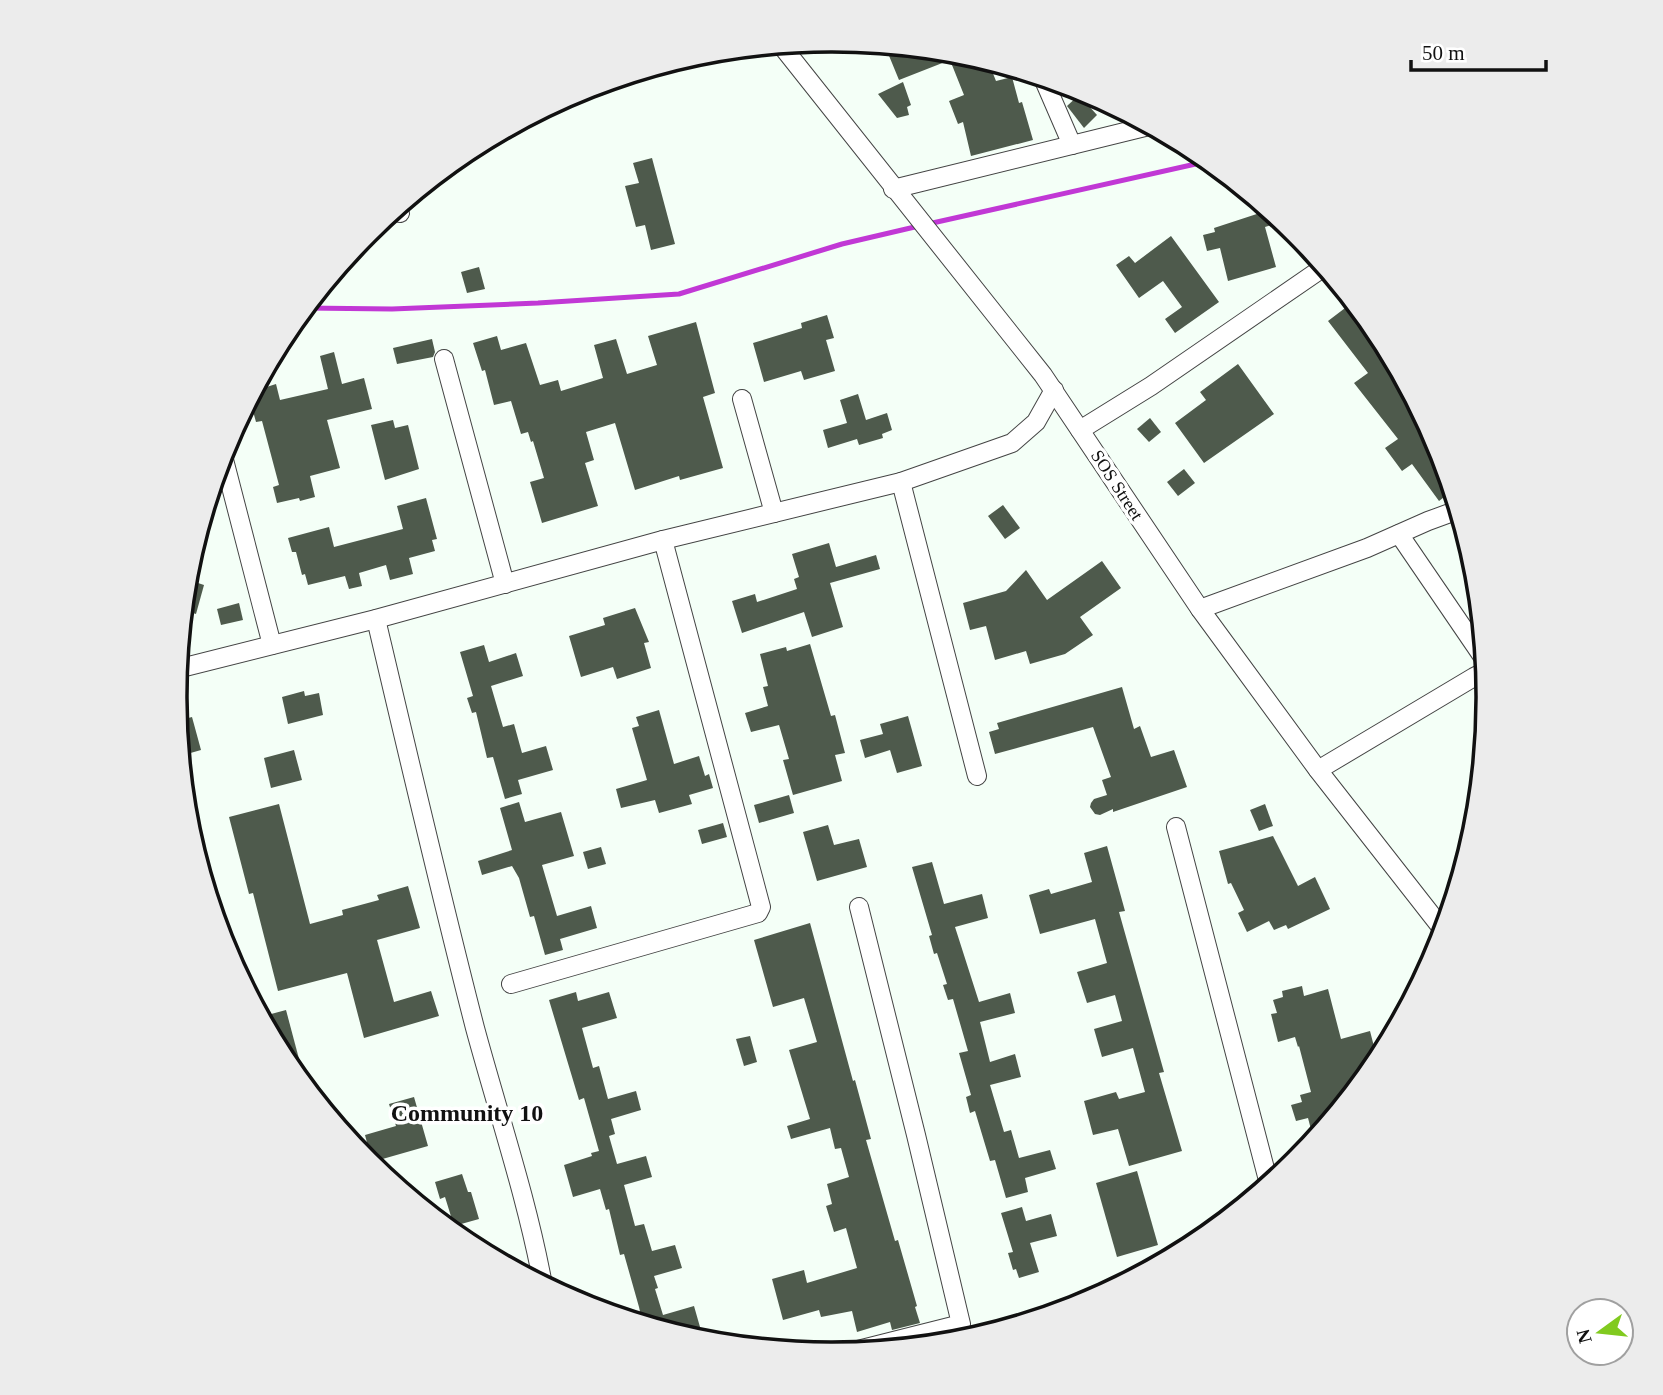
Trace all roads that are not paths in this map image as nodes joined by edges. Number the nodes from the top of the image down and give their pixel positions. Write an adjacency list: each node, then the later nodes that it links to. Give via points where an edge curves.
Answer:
1 (788, 54): 5 (street, SOS Street)
2 (1048, 91): 4 (street)
3 (1136, 129): 4 (street)
4 (1072, 145): 5 (street)
5 (893, 189): 8 (street, SOS Street)
6 (1316, 272): 10 (street)
7 (444, 359): 17 (street)
8 (1054, 390): 10 (street, SOS Street); 12 (street, via 1036,422 1012,443)
9 (742, 398): 13 (street)
10 (1080, 430): 18 (street, SOS Street)
11 (227, 473): 21 (street)
12 (901, 482): 13 (street); 25 (street)
13 (774, 513): 16 (street)
14 (1449, 513): 15 (street)
15 (1399, 534): 18 (street); 20 (street)
16 (663, 540): 17 (street); 29 (street, via 761,907 758,913)
17 (505, 584): 19 (street)
18 (1200, 609): 24 (street, SOS Street)
19 (376, 619): 21 (street); 31 (street, via 430,850)
20 (1474, 644)
21 (272, 645): 22 (street)
22 (188, 666)
23 (1475, 676): 24 (street)
24 (1318, 770): 28 (street, SOS Street)
25 (977, 776)
26 (1177, 827): 30 (street)
27 (859, 907): 32 (street)
28 (1436, 921)
29 (511, 984)
30 (1266, 1174)
31 (540, 1273)
32 (962, 1329)

